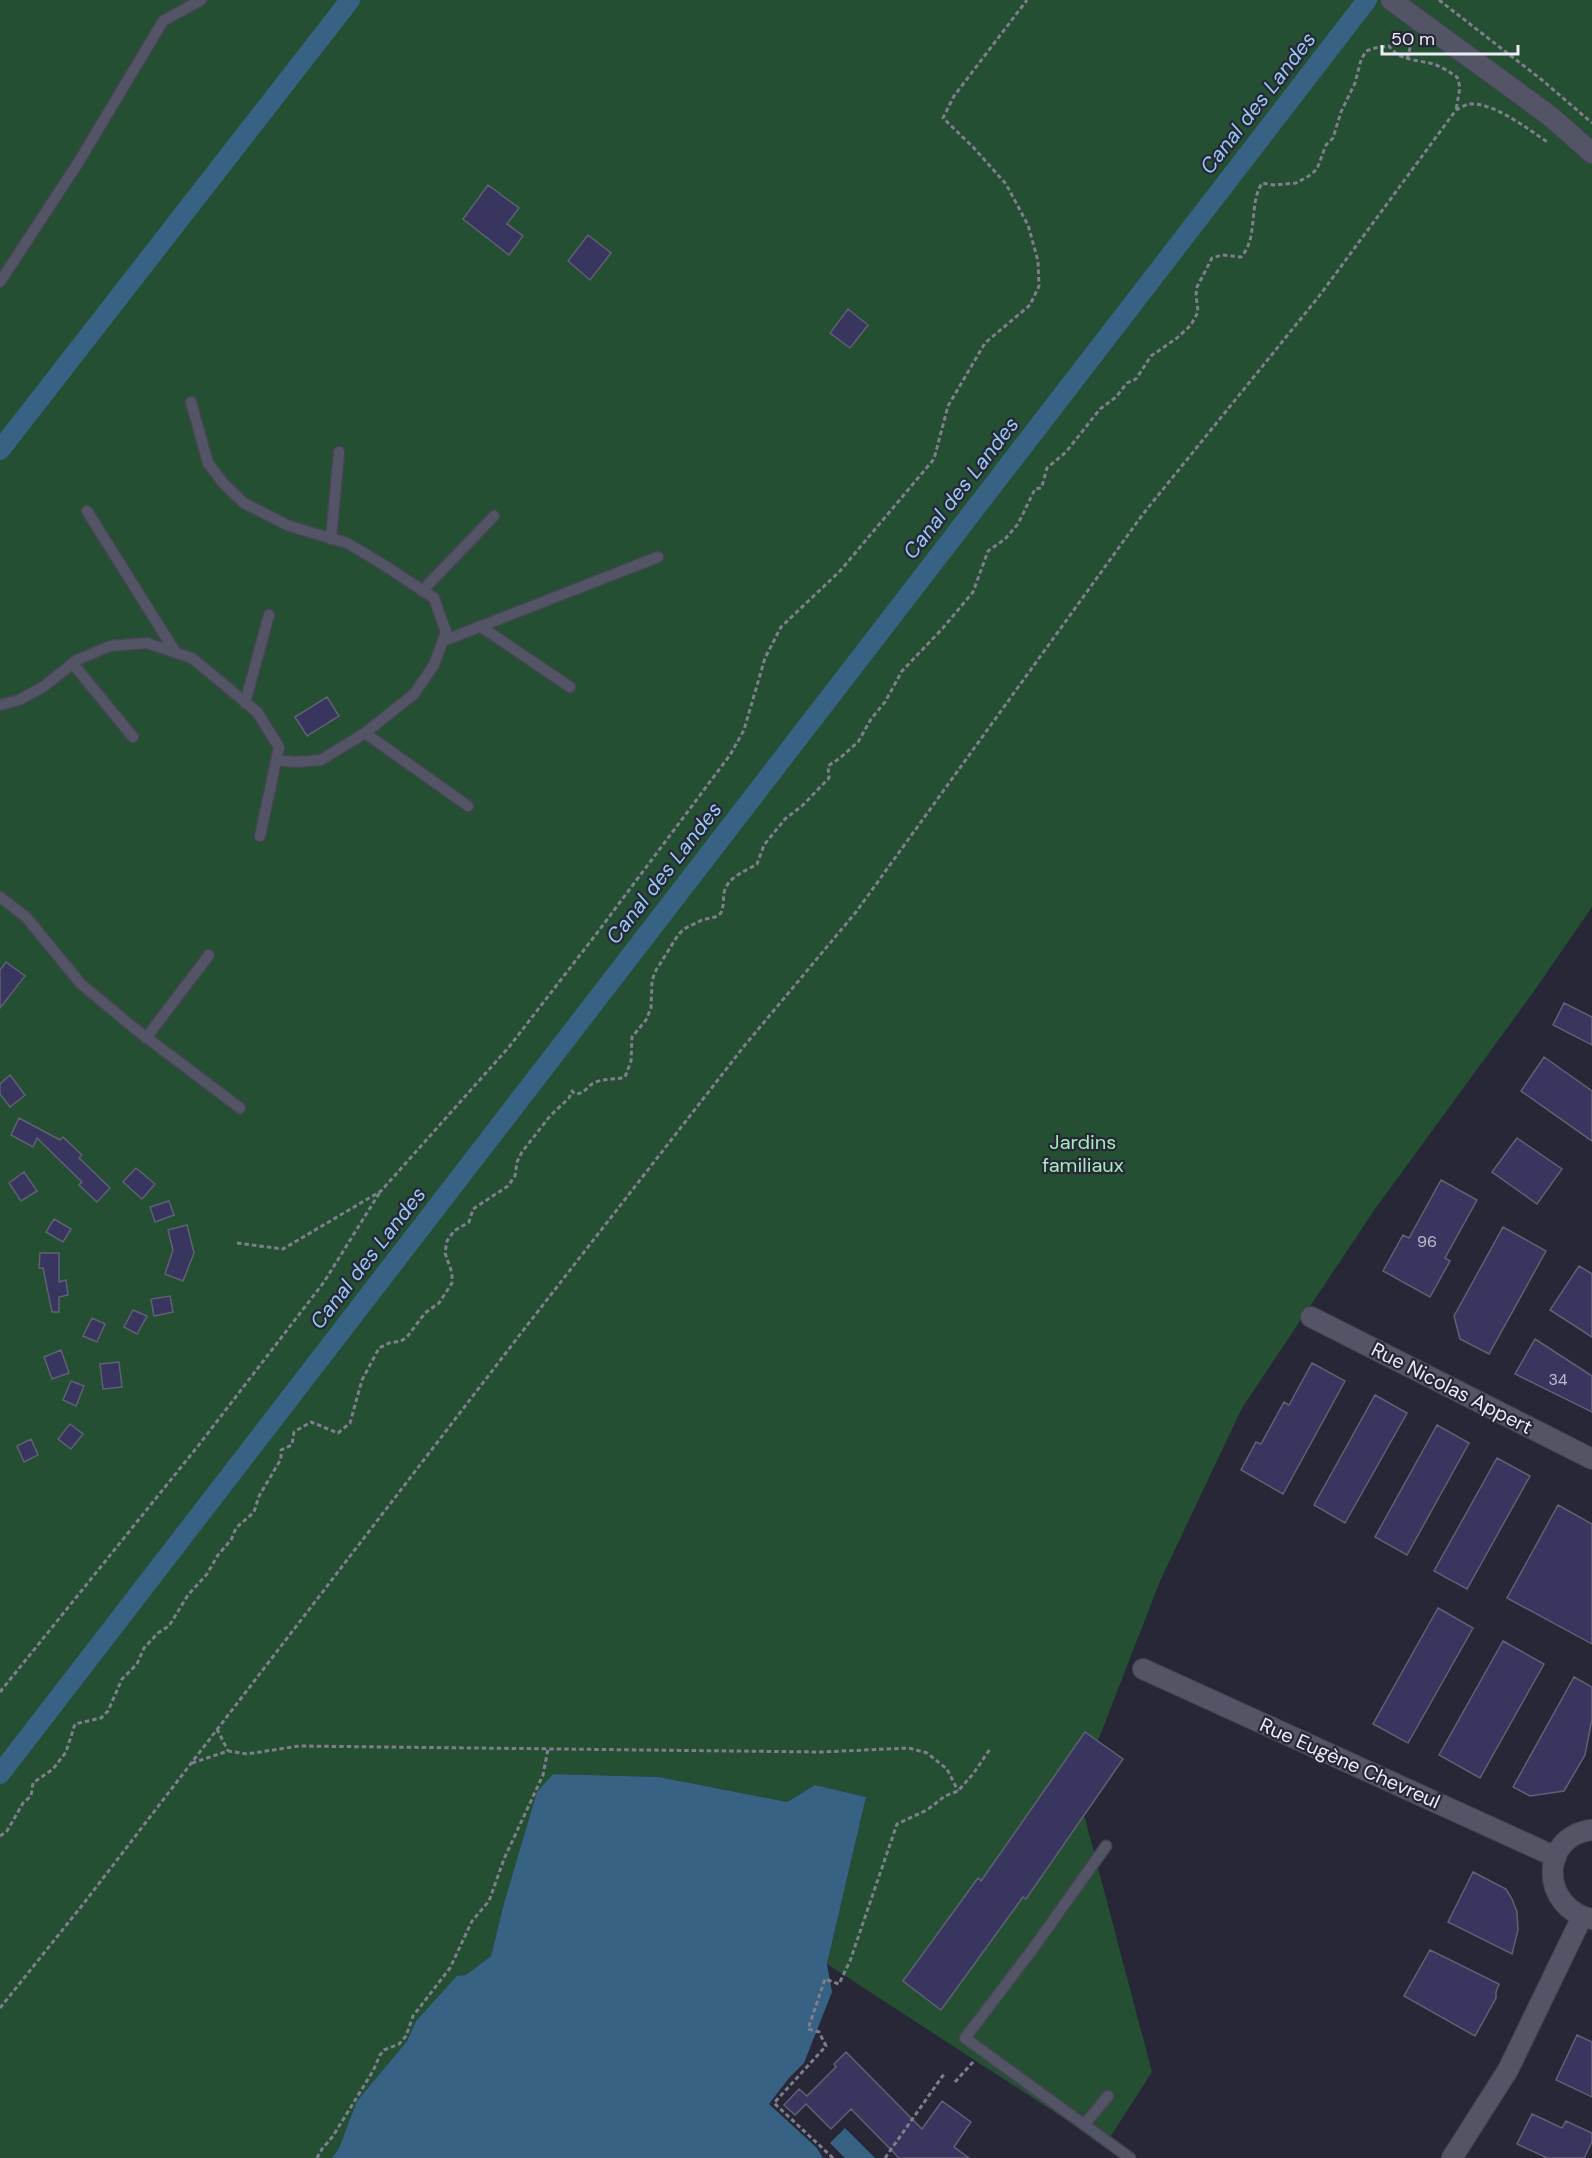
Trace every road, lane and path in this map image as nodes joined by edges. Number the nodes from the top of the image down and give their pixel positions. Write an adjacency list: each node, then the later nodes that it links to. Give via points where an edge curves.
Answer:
1 (201, 0): 9 (lane, via 163,21 78,163)
2 (1027, 0): 34 (path, via 954,96 943,118 1006,184 1028,225 1039,269 1039,286 1030,305 985,343 948,406 933,459 840,571 781,627 765,658 744,730 730,755 509,1047)
3 (1391, 0): 8 (street, via 1550,116)
4 (1439, 0): 6 (path)
5 (1456, 110): 7 (path, via 1468,104 1493,109); 40 (path, via 1320,295 1143,514 856,912 746,1045); 47 (path, via 1460,87 1457,77 1434,64 1394,53 1389,46 1366,51 1317,169 1296,183 1262,183 1248,249 1241,257 1222,255 1208,262 1197,287 1198,312 1191,325 1151,356 1136,379 1100,409 1066,452 1047,468 1041,488 1035,489 1018,524 988,550 969,598 907,664 858,742 830,764 827,780 785,819 764,845 757,864 729,882 721,913 688,926 678,935 652,978 651,1008 632,1037 626,1077 601,1080 579,1094 572,1091 522,1152 508,1185 473,1209 469,1222 454,1231 445,1249 452,1283 407,1337 379,1348 366,1370 350,1423 338,1433 311,1422 294,1432 292,1445 281,1450 281,1459 254,1512 236,1528 169,1626 144,1648 137,1664 124,1675 108,1711 101,1718 75,1724 66,1752 53,1769 33,1783 31,1796)
6 (1592, 123)
7 (1557, 148)
8 (1592, 153)
9 (0, 282)
10 (191, 402): 14 (lane, via 208,463 224,484 244,503)
11 (339, 452): 14 (lane)
12 (87, 511): 20 (lane)
13 (494, 516): 16 (lane)
14 (331, 539): 16 (lane, via 347,543)
15 (658, 557): 18 (lane)
16 (422, 591): 19 (lane, via 434,598 446,632)
17 (268, 615): 23 (lane)
18 (480, 626): 19 (lane); 22 (lane)
19 (443, 641): 25 (lane, via 434,664 414,694)
20 (176, 653): 21 (lane, via 147,643 110,646); 23 (lane, via 192,658)
21 (73, 664): 24 (lane, via 19,700); 26 (lane)
22 (570, 687)
23 (245, 703): 27 (lane, via 257,712 279,747)
24 (0, 705)
25 (365, 733): 27 (lane, via 321,760); 28 (lane)
26 (132, 737)
27 (276, 760): 29 (lane)
28 (468, 806)
29 (260, 836)
30 (0, 897): 32 (lane, via 26,917 81,984)
31 (209, 955): 32 (lane)
32 (146, 1038): 33 (lane)
33 (240, 1108)
34 (381, 1191): 35 (path, via 283,1249); 39 (path, via 317,1292)
35 (237, 1243)
36 (1311, 1317): 37 (street, Rue Nicolas Appert)
37 (1592, 1459)
38 (1143, 1669): 49 (street, Rue Eugène Chevreul)
39 (0, 1692)
40 (217, 1729): 43 (path); 44 (path)
41 (548, 1749): 43 (path, via 299,1746 247,1754); 45 (path, via 821,1752 909,1748 927,1753 947,1769); 57 (path, via 543,1774 489,1901 472,1921 450,1968 413,2016 406,2036 380,2055)
42 (990, 1749): 45 (path)
43 (228, 1751): 44 (path)
44 (190, 1764): 51 (path)
45 (958, 1791): 58 (path, via 897,1824 850,1961 839,1983 825,1979 808,2029 819,2032 826,2046 774,2103)
46 (1592, 1830): 49 (street, via 1567,1840)
47 (0, 1836)
48 (1106, 1846): 52 (lane, via 965,2038)
49 (1556, 1857): 50 (street, via 1552,1871 1556,1894 1571,1911)
50 (1587, 1918): 61 (street, via 1508,2070)
51 (0, 2008)
52 (983, 2051): 54 (path); 56 (lane)
53 (944, 2074): 59 (path)
54 (955, 2082)
55 (1108, 2096): 56 (lane)
56 (1084, 2125): 60 (lane)
57 (317, 2158)
58 (833, 2158)
59 (885, 2158)
60 (1130, 2158)
61 (1452, 2158)

